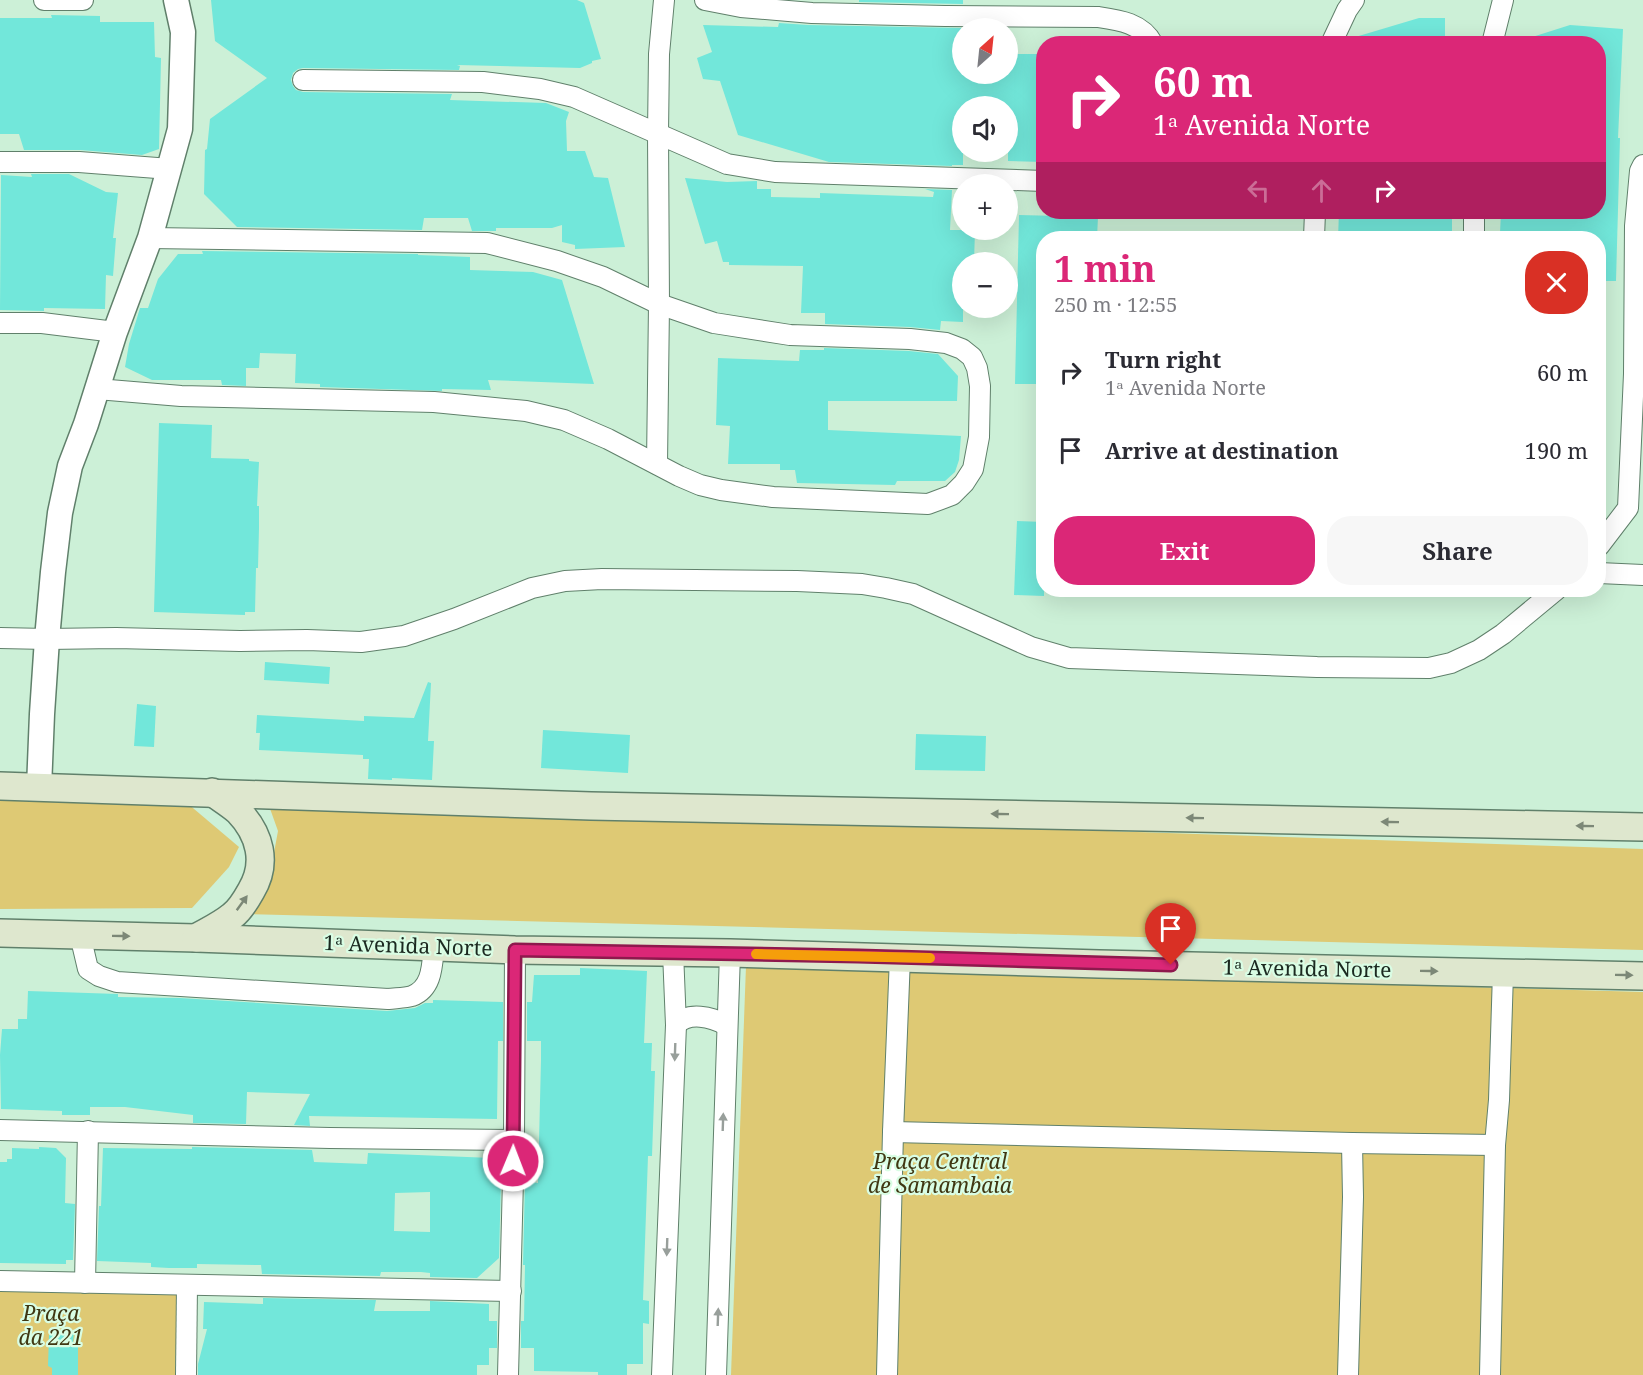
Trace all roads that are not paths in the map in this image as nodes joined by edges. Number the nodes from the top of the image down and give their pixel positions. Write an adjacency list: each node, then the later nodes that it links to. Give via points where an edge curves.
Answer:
1 (44, 0): 2 (street)
2 (83, 0)
3 (176, 0): 15 (street, via 183,32 180,129)
4 (664, 0): 12 (street)
5 (705, 0): 8 (street, via 812,13 1098,17 1136,26)
6 (1354, 0): 9 (street)
7 (1503, 0): 10 (street)
8 (1148, 36)
9 (1335, 36)
10 (1494, 36)
11 (303, 80): 12 (street, via 483,82 540,89 574,97)
12 (658, 133): 16 (street, via 727,165 776,172); 19 (street)
13 (0, 162): 15 (street, via 79,162)
14 (1643, 165): 17 (street)
15 (170, 169): 18 (street)
16 (1036, 181)
17 (1639, 226): 22 (street)
18 (150, 238): 19 (street, via 487,243 603,277); 21 (street)
19 (659, 304): 24 (street); 24 (street, via 714,323 789,335 946,343 972,357 980,386 973,469 952,495 928,504 721,490 700,485)
20 (0, 323): 21 (street, via 42,323)
21 (115, 332): 23 (street)
22 (1638, 375): 25 (street)
23 (97, 389): 24 (street, via 181,396 434,402 526,411 564,420); 31 (street, via 70,466 60,513)
24 (657, 464)
25 (1635, 508): 26 (street)
26 (1606, 539)
27 (1606, 573): 28 (street)
28 (1643, 575)
29 (1548, 597): 31 (street, via 1479,650 1429,668 1069,658 1031,646 913,594 862,584 797,581 565,581 532,588 404,636 361,642)
30 (0, 638): 31 (street)
31 (47, 639): 33 (street)
32 (0, 786): 33 (main road)
33 (39, 788): 34 (main road)
34 (212, 792): 35 (main road, one-way to 34, via 603,807); 38 (main road, one-way to 34, via 238,910 255,883 261,862 248,825)
35 (1643, 827)
36 (0, 933): 37 (main road, 1ᵃ Avenida Norte)
37 (80, 935): 38 (main road, 1ᵃ Avenida Norte, one-way to 38); 39 (street, via 88,969 117,982 388,999 413,995 424,987 431,976)
38 (196, 938): 39 (main road, 1ᵃ Avenida Norte)
39 (435, 946): 40 (main road, 1ᵃ Avenida Norte)
40 (515, 950): 41 (main road, 1ᵃ Avenida Norte); 51 (street)
41 (673, 952): 42 (main road, 1ᵃ Avenida Norte); 46 (street)
42 (730, 953): 43 (main road, 1ᵃ Avenida Norte); 47 (street)
43 (900, 957): 44 (main road, 1ᵃ Avenida Norte, one-way to 44); 50 (street)
44 (1503, 973): 45 (main road, 1ᵃ Avenida Norte, one-way to 45); 53 (street)
45 (1643, 976)
46 (676, 1025): 47 (street, via 690,1017 703,1017); 60 (street, one-way to 60)
47 (726, 1025): 61 (street, one-way to 47)
48 (0, 1130): 49 (street)
49 (88, 1131): 51 (street); 55 (street)
50 (893, 1132): 52 (street); 62 (street)
51 (514, 1140): 57 (street)
52 (1352, 1143): 53 (street); 63 (street)
53 (1495, 1144): 64 (street)
54 (0, 1281): 55 (street)
55 (85, 1283): 56 (street)
56 (187, 1285): 57 (street); 58 (street)
57 (511, 1292): 59 (street)
58 (186, 1375)
59 (508, 1375)
60 (662, 1375)
61 (716, 1375)
62 (887, 1375)
63 (1348, 1375)
64 (1490, 1375)

